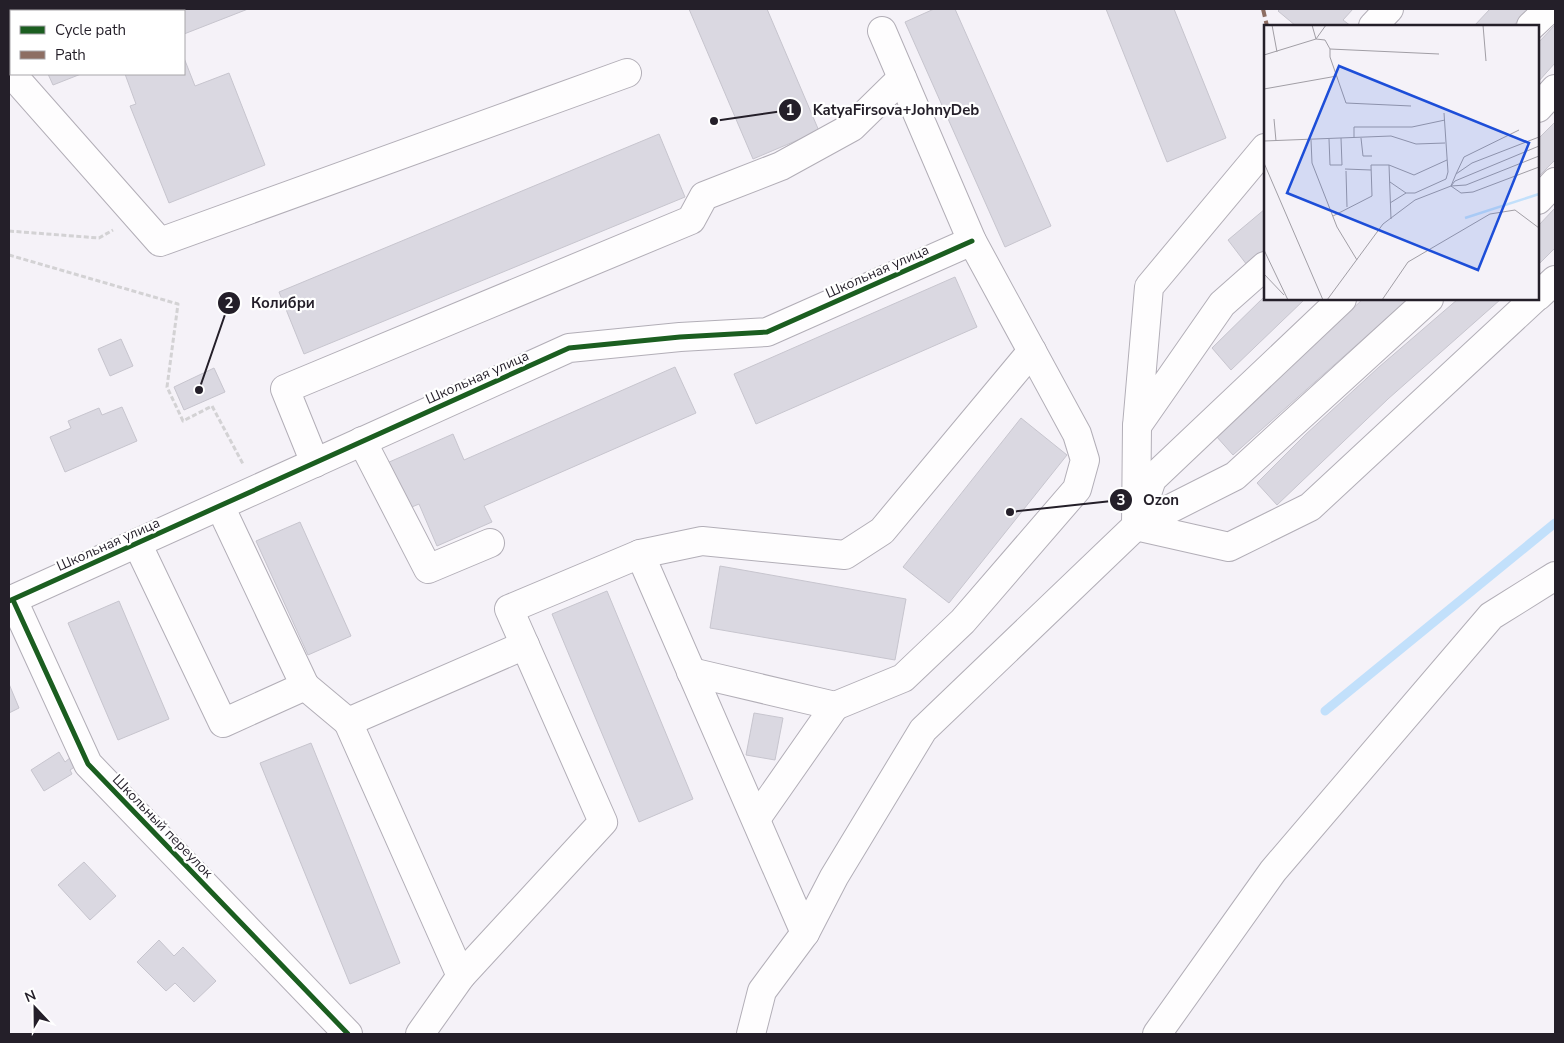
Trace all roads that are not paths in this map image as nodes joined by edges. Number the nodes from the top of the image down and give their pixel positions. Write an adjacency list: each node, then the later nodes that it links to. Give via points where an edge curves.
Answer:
1 (1389, 9): 3 (street)
2 (1549, 9): 4 (street)
3 (1374, 25)
4 (1532, 25)
5 (882, 31): 8 (street)
6 (627, 73): 7 (street, via 160,242)
7 (10, 76)
8 (902, 78): 14 (street); 24 (street, via 852,127 781,166 704,196 691,220 286,389)
9 (1555, 90): 10 (street)
10 (1539, 107)
11 (1264, 149): 22 (street, via 1149,287)
12 (1555, 182): 13 (street)
13 (1539, 199)
14 (972, 242): 21 (street); 23 (street, Школьная улица, via 767,332 569,348)
15 (1264, 267): 22 (street, via 1222,304)
16 (1555, 280): 17 (street)
17 (1539, 295)
18 (1341, 300): 26 (street, via 1152,479)
19 (1429, 300): 26 (street, via 1235,476)
20 (1533, 300): 26 (street, via 1310,507 1229,547)
21 (1032, 351): 29 (street, via 882,531 845,555 702,541); 35 (street, via 1077,434 1085,460 1077,489 963,621 903,678)
22 (1136, 426): 26 (street)
23 (362, 441): 24 (street, Школьная улица); 28 (street, via 428,568)
24 (315, 463): 25 (street, Школьная улица)
25 (220, 506): 27 (street, Школьная улица); 34 (street)
26 (1136, 526): 38 (street, via 924,730 834,877)
27 (137, 543): 31 (street, Школьная улица); 34 (street, via 223,723)
28 (490, 543)
29 (640, 554): 32 (street, via 509,609); 33 (street)
30 (1555, 576): 43 (street, via 1491,616 1273,871)
31 (11, 600): 40 (street, Школьный переулок, via 88,764)
32 (525, 645): 36 (street); 39 (street, via 603,822)
33 (691, 672): 35 (street); 37 (street)
34 (305, 686): 36 (street)
35 (835, 706): 37 (street)
36 (348, 722): 39 (street)
37 (756, 819): 38 (street)
38 (805, 933): 42 (street, via 762,991)
39 (461, 976): 41 (street)
40 (348, 1034)
41 (420, 1034)
42 (751, 1034)
43 (1157, 1034)

